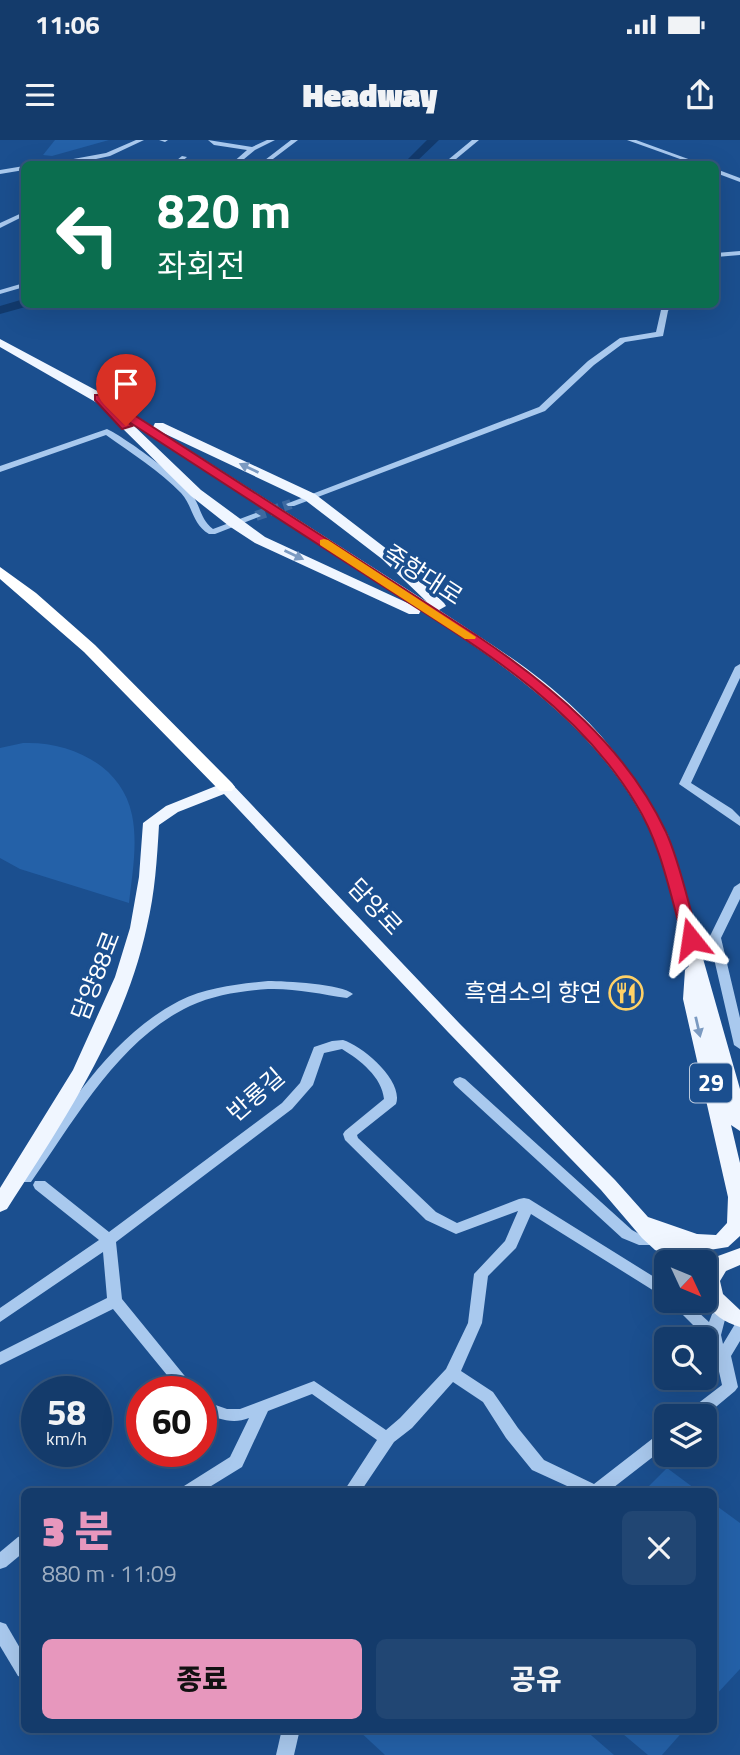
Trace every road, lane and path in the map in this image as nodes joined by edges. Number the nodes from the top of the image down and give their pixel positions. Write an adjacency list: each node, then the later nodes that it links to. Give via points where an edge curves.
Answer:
1 (141, 140): 9 (street)
2 (211, 140): 7 (street)
3 (272, 140): 7 (street)
4 (295, 140): 12 (street)
5 (476, 140): 13 (street)
6 (630, 140): 14 (street)
7 (253, 149): 11 (street)
8 (184, 158): 10 (street)
9 (85, 161)
10 (180, 161)
11 (238, 161)
12 (267, 161)
13 (450, 161)
14 (690, 161)
15 (21, 168): 17 (street)
16 (740, 169): 18 (street)
17 (0, 172)
18 (719, 172)
19 (719, 172): 20 (street)
20 (740, 180)
21 (21, 216): 22 (street)
22 (0, 226)
23 (740, 253): 24 (street)
24 (719, 255)
25 (21, 286): 26 (street)
26 (0, 292)
27 (668, 308): 31 (street, via 660,334 623,340 590,363 542,410)
28 (0, 342): 29 (main road, 죽향대로 / 29)
29 (99, 397): 31 (main road, one-way to 29); 34 (main road, via 140,441); 36 (main road, 죽향대로 / 29)
30 (0, 469): 34 (street, via 107,432 186,493 207,529 212,532)
31 (310, 497): 32 (street); 36 (main road, via 387,556)
32 (291, 504)
33 (256, 516): 34 (street)
34 (234, 523): 36 (main road, one-way to 36, via 260,540)
35 (0, 572): 38 (highway, 담양로, via 135,691)
36 (471, 638): 42 (main road, 죽향대로 / 29, via 572,714 623,774 660,835)
37 (740, 667): 39 (street, via 685,784)
38 (226, 788): 49 (main road, 담양88로, via 172,809 151,823 145,909 110,1016); 52 (main road, 담양로)
39 (740, 823)
40 (740, 887): 41 (street)
41 (715, 938): 42 (street); 44 (street)
42 (696, 960): 46 (main road, 죽향대로 / 29); 48 (main road, 죽향대로 / 29, one-way to 48, via 692,999)
43 (347, 994): 51 (street, via 267,985 231,989 176,1007 113,1058)
44 (740, 1045)
45 (460, 1082): 54 (street, via 627,1234)
46 (740, 1124)
47 (40, 1185): 53 (street)
48 (739, 1201): 52 (main road, via 734,1229 710,1244 683,1239)
49 (0, 1204)
50 (528, 1205): 53 (street, 반룡길, via 511,1206 456,1229 431,1216 352,1140 350,1134 391,1101 392,1092 385,1078 346,1046 335,1045 318,1050 306,1084 287,1107); 58 (street); 71 (street, via 511,1244 478,1279 475,1323)
51 (0, 1212)
52 (636, 1217): 54 (main road, 담양로)
53 (109, 1240): 59 (street); 63 (street, 반룡길)
54 (661, 1242): 55 (main road); 57 (main road, 담양로)
55 (668, 1250)
56 (740, 1255): 57 (main road)
57 (719, 1265)
58 (654, 1285)
59 (115, 1301): 70 (street); 72 (street)
60 (718, 1304): 61 (main road)
61 (721, 1308): 64 (main road); 66 (street)
62 (689, 1313): 65 (street)
63 (0, 1316)
64 (740, 1319)
65 (704, 1327)
66 (715, 1327)
67 (740, 1328): 69 (street)
68 (717, 1348): 69 (street)
69 (723, 1356): 73 (street, via 730,1387)
70 (0, 1359)
71 (452, 1374): 76 (street); 80 (street, via 488,1397 538,1465)
72 (177, 1376)
73 (709, 1404)
74 (262, 1406): 75 (street, via 240,1415); 76 (street, via 314,1387); 78 (street, via 236,1462)
75 (217, 1412)
76 (387, 1439): 79 (street)
77 (654, 1447): 81 (street)
78 (195, 1488)
79 (354, 1488)
80 (588, 1488)
81 (599, 1488)
82 (21, 1544): 83 (street)
83 (0, 1562)
84 (0, 1630): 85 (street)
85 (21, 1665)
86 (290, 1733): 87 (street)
87 (285, 1755)

